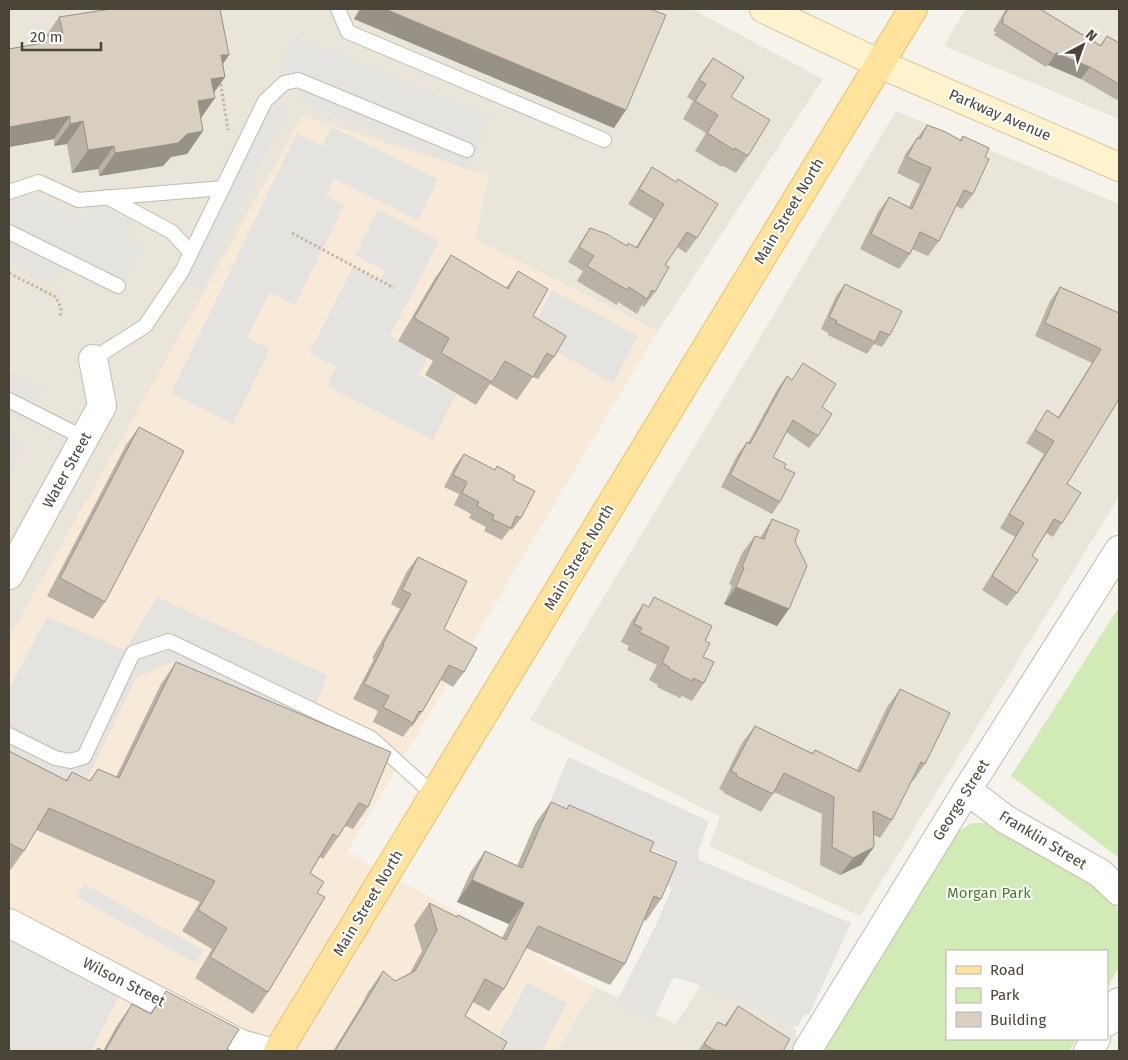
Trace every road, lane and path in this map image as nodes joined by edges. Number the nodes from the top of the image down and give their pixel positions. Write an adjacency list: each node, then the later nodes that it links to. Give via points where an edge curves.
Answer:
1 (338, 9): 7 (lane, via 348,32)
2 (764, 9): 4 (street, Parkway Avenue)
3 (913, 9): 4 (main road, Main Street North)
4 (880, 64): 9 (street, Parkway Avenue); 27 (main road, Main Street North)
5 (220, 77): 6 (path)
6 (229, 135)
7 (604, 140)
8 (467, 150): 10 (lane, via 298,80 284,83 265,101)
9 (1119, 167)
10 (223, 188): 12 (lane); 15 (lane)
11 (9, 192): 12 (lane, via 39,182 78,200)
12 (106, 197): 15 (lane, via 172,232)
13 (9, 232): 17 (lane)
14 (292, 233): 18 (path)
15 (191, 254): 20 (lane, via 145,326)
16 (9, 273): 19 (path, via 56,297 61,308)
17 (118, 286)
18 (394, 288)
19 (60, 318)
20 (93, 360): 22 (street, Water Street, via 102,406)
21 (9, 400): 22 (lane)
22 (84, 438): 24 (street, Water Street)
23 (1119, 550): 26 (street, George Street)
24 (9, 576)
25 (9, 735): 27 (lane, via 55,758 70,761 84,757 134,653 170,641 371,738)
26 (967, 790): 28 (street, Franklin Street, via 1006,819 1100,873); 35 (street, George Street)
27 (434, 795): 34 (main road, Main Street North)
28 (1119, 891)
29 (9, 923): 33 (street, Wilson Street, via 241,1044)
30 (1119, 1002): 31 (street)
31 (1108, 1020)
32 (1095, 1040): 36 (street)
33 (266, 1051)
34 (278, 1051)
35 (807, 1051)
36 (1088, 1051)

